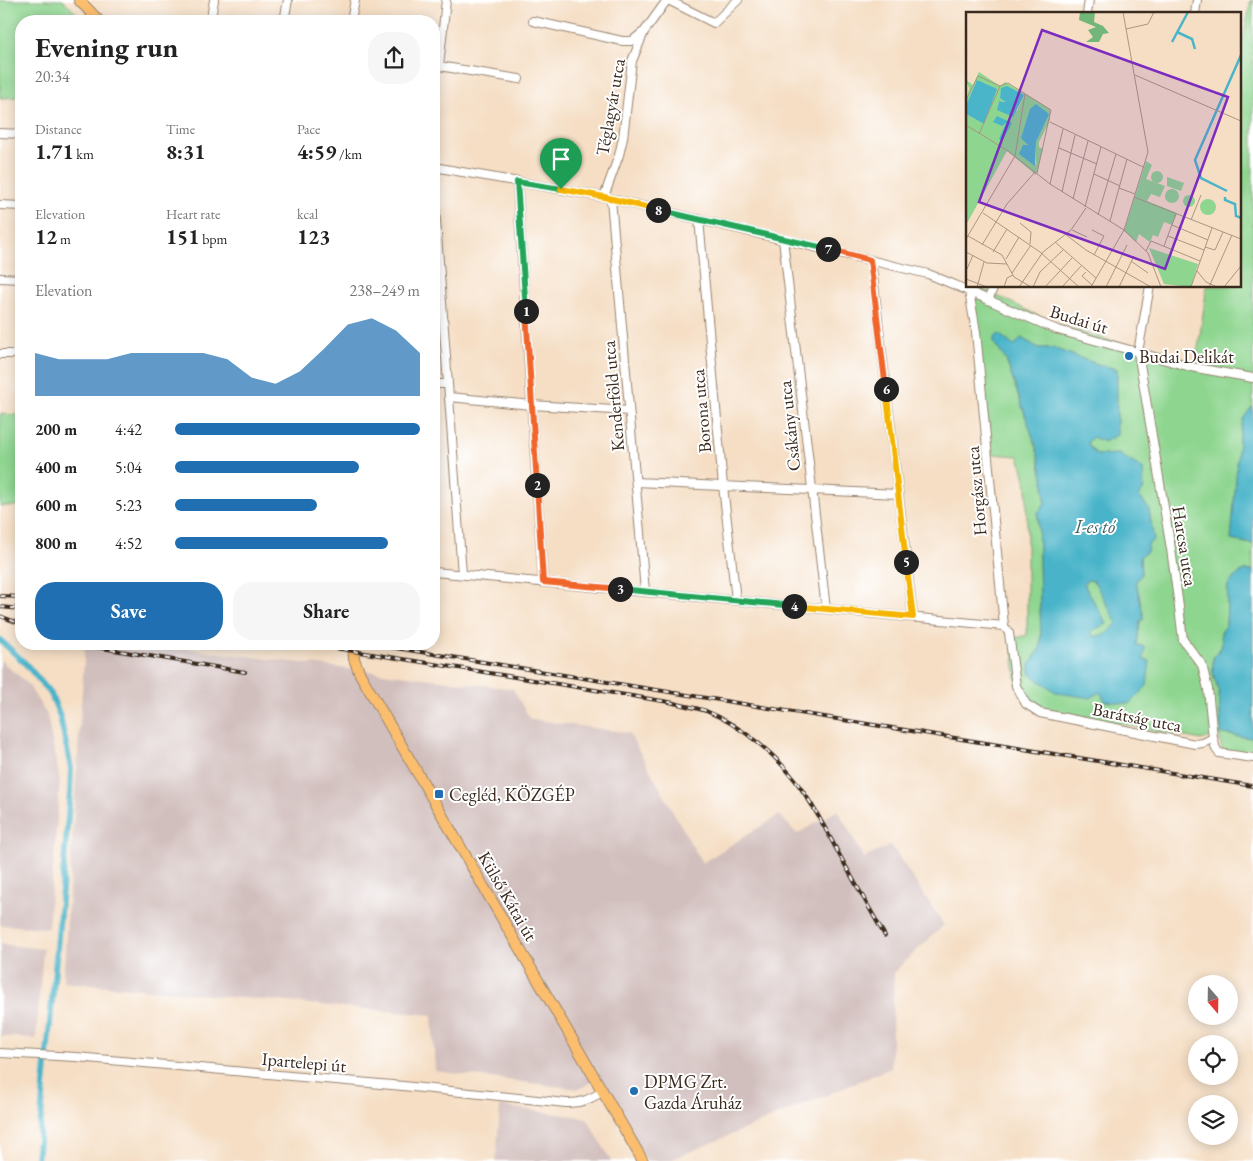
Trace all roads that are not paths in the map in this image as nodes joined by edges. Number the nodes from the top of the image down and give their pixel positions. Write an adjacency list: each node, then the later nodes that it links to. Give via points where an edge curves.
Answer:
1 (79, 0): 9 (main road)
2 (214, 0): 8 (street)
3 (288, 0): 10 (street)
4 (355, 0): 11 (street)
5 (446, 0): 14 (street)
6 (667, 0): 7 (street, via 714,23); 13 (street, Téglagyár utca)
7 (738, 0)
8 (212, 12)
9 (94, 15)
10 (285, 15)
11 (353, 15)
12 (534, 21): 13 (street, via 622,41 632,41)
13 (644, 32): 21 (street, Téglagyár utca, via 632,61 623,138)
14 (440, 57)
15 (440, 66): 16 (street)
16 (519, 80)
17 (0, 133): 18 (street)
18 (15, 134)
19 (440, 168): 20 (street, Budai út)
20 (517, 182): 21 (street, Budai út); 41 (street)
21 (608, 198): 24 (street, Budai út); 42 (street, Kenderföld utca)
22 (0, 205): 23 (street)
23 (15, 206)
24 (699, 219): 25 (street, Budai út); 44 (street, Borona utca)
25 (783, 239): 26 (street, Budai út); 45 (street, Csákány utca)
26 (870, 260): 32 (street, Budai út, via 928,274); 46 (street)
27 (440, 275): 39 (street)
28 (0, 278): 29 (street)
29 (15, 279)
30 (993, 288): 33 (street)
31 (1150, 288): 34 (street, Harcsa utca)
32 (969, 290): 33 (street, Budai út); 54 (street, Horgász utca, via 976,332)
33 (988, 300): 34 (street, Budai út, via 1058,330)
34 (1138, 352): 37 (street, Budai út, via 1191,367); 57 (street, Harcsa utca, via 1183,640 1202,666 1208,688)
35 (0, 354): 36 (street)
36 (15, 354)
37 (1253, 378)
38 (440, 384): 39 (street)
39 (448, 384): 40 (street)
40 (449, 397): 41 (street); 48 (street)
41 (532, 405): 42 (street); 49 (street)
42 (629, 411): 43 (street, Kenderföld utca)
43 (636, 482): 44 (street); 50 (street, Kenderföld utca)
44 (723, 486): 45 (street); 51 (street, Borona utca)
45 (812, 490): 46 (street); 52 (street, Csákány utca)
46 (898, 494): 53 (street)
47 (440, 572): 48 (street)
48 (462, 574): 49 (street)
49 (543, 582): 50 (street)
50 (645, 591): 51 (street)
51 (736, 600): 52 (street)
52 (826, 609): 53 (street)
53 (913, 617): 54 (street)
54 (1004, 626): 56 (street, Horgász utca, via 1009,633)
55 (353, 650): 60 (main road, Külső Kátai út, via 360,674)
56 (1016, 686): 57 (street, Barátság utca, via 1026,704 1040,713 1195,744)
57 (1213, 738): 58 (street, via 1219,753)
58 (1253, 758)
59 (0, 1054): 60 (street, Ipartelepi út, via 76,1057 575,1104)
60 (602, 1092): 61 (main road, Külső Kátai út)
61 (643, 1161)

